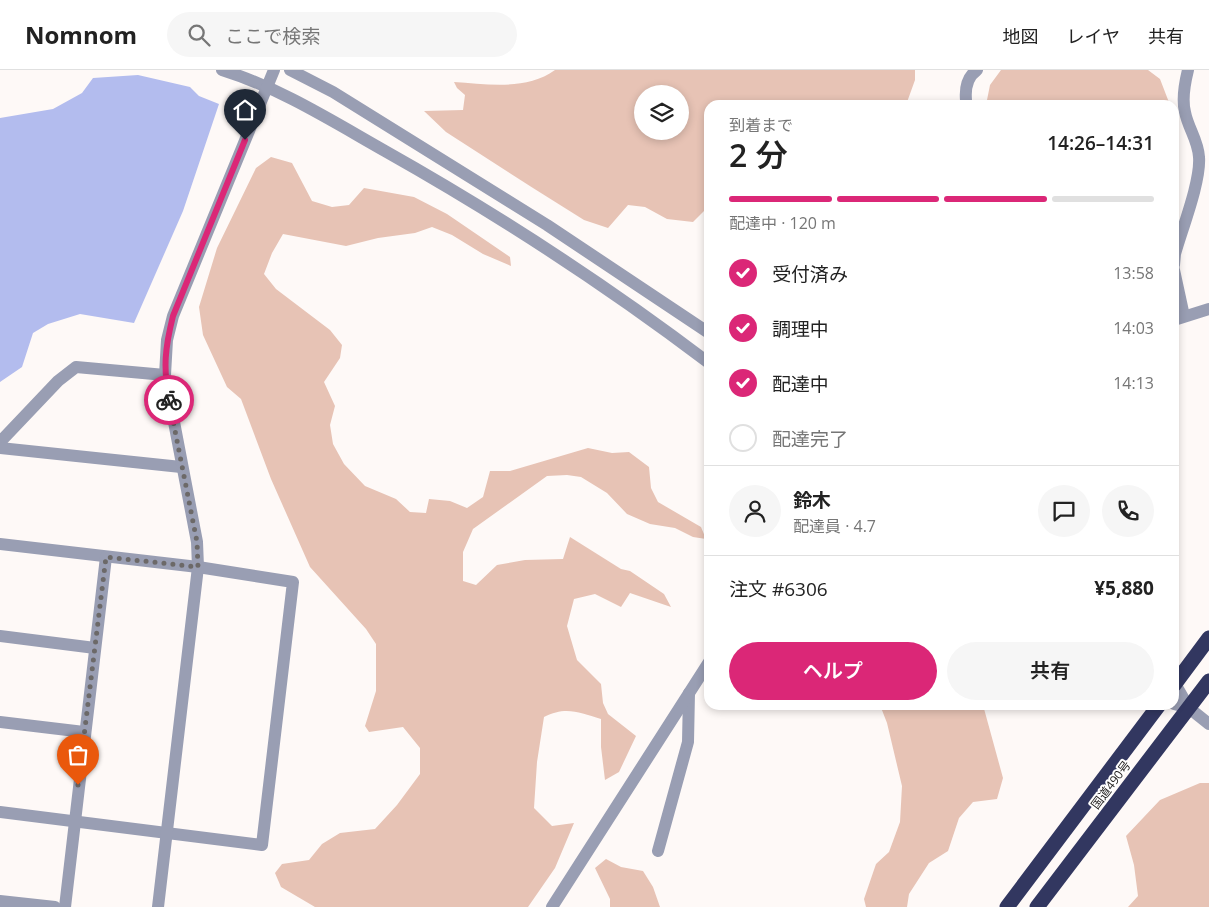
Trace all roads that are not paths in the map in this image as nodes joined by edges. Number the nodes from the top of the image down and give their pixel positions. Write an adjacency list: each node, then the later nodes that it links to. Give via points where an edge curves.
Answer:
1 (222, 70): 6 (street)
2 (274, 70): 6 (street)
3 (290, 70): 12 (street, via 333,92 547,225)
4 (977, 70): 7 (street, via 967,82)
5 (1188, 70): 8 (street, via 1185,112)
6 (267, 87): 13 (street, via 322,114 531,238 604,286); 14 (street, via 173,316 167,340)
7 (966, 100)
8 (1204, 154): 9 (street)
9 (1179, 240)
10 (1209, 309): 11 (street)
11 (1179, 318)
12 (704, 330)
13 (704, 359)
14 (165, 375): 15 (street, via 76,367 58,380); 17 (street)
15 (0, 442)
16 (0, 448): 17 (street)
17 (182, 467): 20 (street, via 197,542)
18 (0, 544): 19 (street)
19 (106, 557): 20 (street); 23 (street)
20 (198, 567): 36 (street); 36 (street, via 293,582 262,845)
21 (0, 636): 23 (street)
22 (1209, 638): 25 (highway)
23 (95, 648): 33 (street)
24 (704, 670): 27 (street)
25 (1179, 677)
26 (1209, 680): 28 (highway, 国道490号)
27 (689, 693): 37 (street, via 688,742); 42 (street)
28 (1181, 706): 32 (street)
29 (1155, 710): 43 (highway, 国道490号)
30 (1178, 710): 44 (highway, 国道490号)
31 (0, 722): 33 (street)
32 (1209, 724)
33 (84, 732): 35 (street)
34 (0, 812): 35 (street)
35 (74, 821): 36 (street); 40 (street)
36 (167, 834): 41 (street)
37 (658, 851)
38 (0, 901): 39 (street)
39 (54, 907)
40 (65, 907)
41 (158, 907)
42 (552, 907)
43 (1007, 907)
44 (1036, 907)

